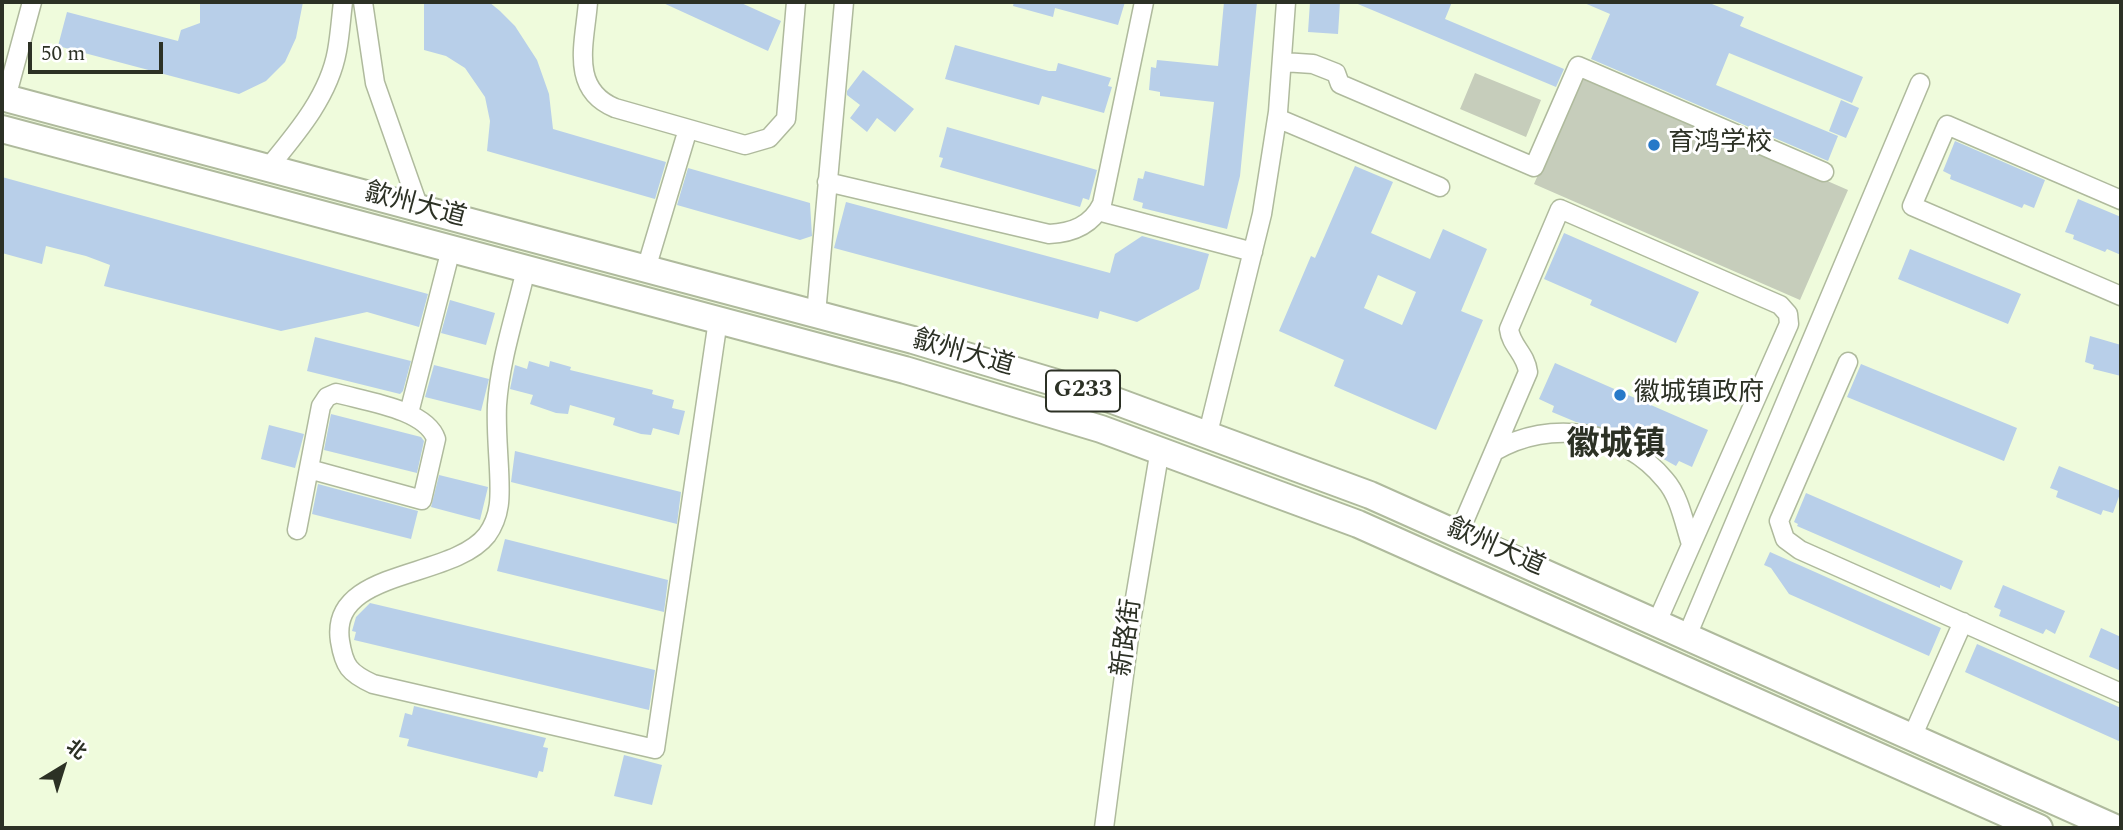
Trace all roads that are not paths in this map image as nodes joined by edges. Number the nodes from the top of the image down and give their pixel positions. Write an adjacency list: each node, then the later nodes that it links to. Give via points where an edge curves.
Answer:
1 (32, 2): 11 (street)
2 (343, 2): 15 (street, via 337,52 322,91 299,130)
3 (363, 2): 20 (street, via 375,83)
4 (589, 2): 14 (street, via 582,73 589,90 615,108)
5 (796, 2): 14 (street, via 786,119 781,127 769,138 745,145)
6 (844, 2): 17 (street)
7 (1144, 2): 21 (street)
8 (1286, 2): 9 (street)
9 (1283, 62): 12 (street); 16 (street, via 1313,64 1336,73 1340,84 1534,167 1578,66)
10 (1920, 83): 40 (street)
11 (4, 97): 15 (highway, 歙州大道 / G233)
12 (1277, 118): 18 (street); 23 (street)
13 (2, 129): 22 (highway, 歙州大道 / G233)
14 (688, 129): 25 (street)
15 (268, 168): 20 (highway, 歙州大道 / G233)
16 (1824, 172)
17 (827, 182): 21 (street, via 1049,234 1077,229); 27 (street)
18 (1440, 187)
19 (2121, 200): 26 (street, via 1947,124 1912,206)
20 (419, 208): 25 (highway, 歙州大道 / G233)
21 (1098, 211): 23 (street)
22 (451, 249): 24 (highway, 歙州大道 / G233); 30 (street)
23 (1253, 252): 31 (street)
24 (526, 269): 28 (highway, 歙州大道 / G233); 28 (street, via 497,406 501,501 496,520 465,554 362,591 347,605 338,630 343,662 373,684 655,749)
25 (646, 269): 27 (highway, 歙州大道 / G233)
26 (2121, 296)
27 (816, 314): 31 (highway, 歙州大道 / G233, via 1012,368)
28 (718, 320): 32 (highway, 歙州大道 / G233, via 1003,398)
29 (1848, 362): 39 (street, via 1779,521 1780,531 1800,550)
30 (409, 413): 34 (street, via 331,394 321,406); 34 (street, via 428,426 436,439 422,500)
31 (1208, 433): 36 (highway, 歙州大道 / G233)
32 (1160, 449): 43 (street, 新路街); 44 (highway, 歙州大道 / G233, via 1438,558)
33 (1494, 451): 36 (street); 37 (street, via 1541,432 1578,432 1614,443 1666,480); 37 (street, via 1528,372 1509,329 1560,209 1780,305 1788,314 1788,324)
34 (309, 469): 35 (street)
35 (297, 530)
36 (1459, 533): 38 (highway, 歙州大道 / G233)
37 (1691, 544): 38 (street)
38 (1657, 622): 40 (highway, 歙州大道 / G233)
39 (1963, 622): 41 (street); 42 (street)
40 (1687, 636): 42 (highway, 歙州大道 / G233)
41 (2121, 692)
42 (1912, 737): 45 (highway, 歙州大道 / G233)
43 (1104, 828)
44 (2039, 828)
45 (2115, 828)

